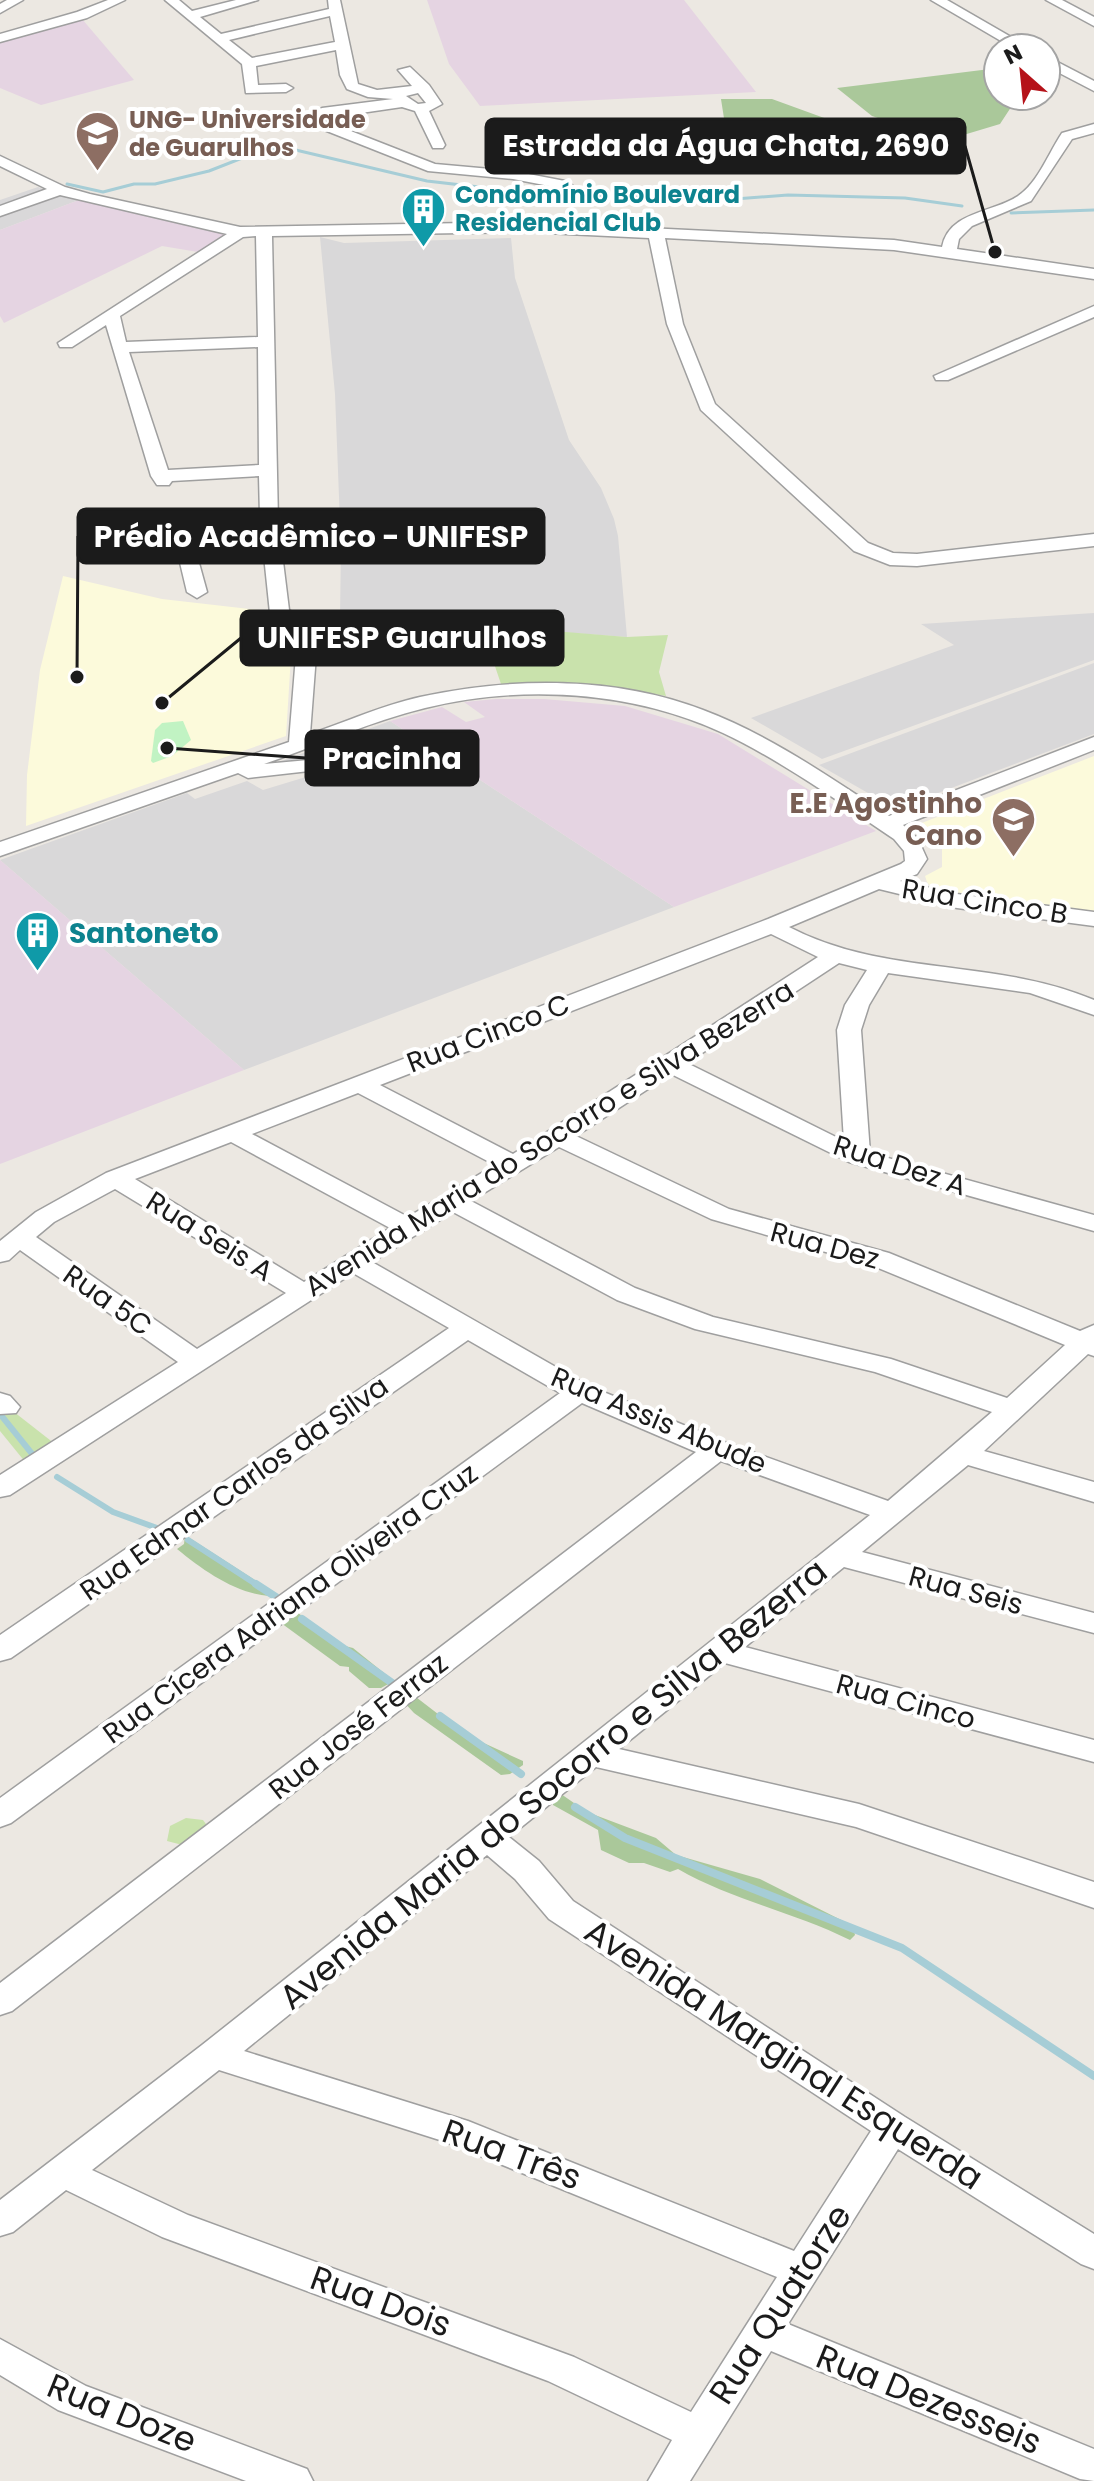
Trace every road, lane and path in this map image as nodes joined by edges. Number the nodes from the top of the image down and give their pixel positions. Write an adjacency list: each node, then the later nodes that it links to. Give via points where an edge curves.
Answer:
1 (17, 0): 8 (street)
2 (119, 0): 12 (street)
3 (171, 0): 9 (street)
4 (252, 0): 9 (street)
5 (937, 0): 11 (street)
6 (1052, 0): 10 (street)
7 (336, 6): 13 (street); 14 (street)
8 (0, 9)
9 (191, 15): 13 (street)
10 (1094, 22)
11 (994, 32)
12 (0, 38)
13 (222, 38): 15 (street)
14 (344, 44): 15 (street); 21 (street, via 352,86)
15 (249, 63): 19 (street, via 251,90)
16 (1062, 69): 18 (street)
17 (405, 70): 20 (street)
18 (1094, 87)
19 (286, 88)
20 (424, 88): 21 (street); 22 (street, via 435,104)
21 (400, 97): 22 (street); 26 (street, via 312,114 309,119 433,168)
22 (421, 109): 24 (street)
23 (1094, 128): 33 (street, via 1067,136 1025,199 953,232)
24 (438, 145)
25 (0, 160): 27 (street)
26 (565, 185)
27 (60, 190): 28 (street); 29 (street)
28 (0, 211)
29 (240, 232): 31 (street); 32 (street)
30 (656, 234): 31 (street, via 526,227 504,233 426,235 318,232); 33 (street); 43 (street, via 675,324 707,406 861,547 890,559 917,560)
31 (264, 242): 32 (street); 37 (street)
32 (219, 246): 36 (street)
33 (949, 250): 34 (street)
34 (1094, 274)
35 (1094, 311): 40 (street)
36 (111, 313): 38 (street); 39 (street)
37 (264, 342): 39 (street); 41 (street)
38 (66, 343)
39 (119, 347): 41 (street, via 162,478)
40 (942, 376)
41 (267, 470): 42 (street)
42 (269, 521): 44 (street, via 181,529); 45 (street, via 277,607 308,629)
43 (1093, 540)
44 (197, 592)
45 (299, 744): 48 (street); 49 (street, via 446,698 516,691 593,692 670,706 729,727)
46 (1092, 745): 49 (street)
47 (320, 765): 48 (street, via 266,772)
48 (225, 770): 50 (street, via 56,835)
49 (887, 824): 51 (street, Rua Cinco C, via 911,843 916,863)
50 (0, 849)
51 (877, 882): 52 (street, Rua Cinco B, via 957,901); 53 (street, Rua Cinco C)
52 (1094, 919)
53 (776, 924): 54 (street, via 781,932); 58 (street, Rua Cinco C)
54 (835, 956): 55 (street); 57 (street, Avenida Maria do Socorro e Silva Bezerra)
55 (881, 965): 56 (street, via 997,981); 61 (street, via 849,1030)
56 (1094, 1008)
57 (671, 1065): 60 (street, Avenida Maria do Socorro e Silva Bezerra); 61 (street, Rua Dez A)
58 (358, 1083): 59 (street, Rua Cinco C); 62 (street)
59 (232, 1133): 63 (street, Rua Cinco C); 66 (street)
60 (558, 1137): 62 (street, Avenida Maria do Socorro e Silva Bezerra); 71 (street, Rua Dez, via 720,1214 880,1259)
61 (858, 1157): 65 (street, Rua Dez A)
62 (513, 1164): 64 (street, Avenida Maria do Socorro e Silva Bezerra)
63 (115, 1178): 67 (street, Rua Cinco C, via 45,1217); 69 (street, Rua Seis A)
64 (453, 1202): 66 (street, Avenida Maria do Socorro e Silva Bezerra); 74 (street, via 626,1294 704,1323 881,1365)
65 (1094, 1223)
66 (410, 1229): 68 (street, Avenida Maria do Socorro e Silva Bezerra)
67 (10, 1246): 72 (street, Rua 5C)
68 (353, 1262): 69 (street, Avenida Maria do Socorro e Silva Bezerra); 70 (street, Rua Assis Abude)
69 (304, 1293): 72 (street, Avenida Maria do Socorro e Silva Bezerra)
70 (469, 1327): 73 (street, Rua Assis Abude); 82 (street, Rua Edmar Carlos da Silva)
71 (1091, 1341): 74 (street, Avenida Maria do Socorro e Silva Bezerra)
72 (197, 1362): 77 (street, Avenida Maria do Socorro e Silva Bezerra)
73 (579, 1392): 75 (street, Rua Assis Abude); 86 (street, Rua Cícera Adriana Oliveira Cruz)
74 (1013, 1409): 76 (street, Avenida Maria do Socorro e Silva Bezerra)
75 (717, 1450): 79 (street, Rua Assis Abude); 89 (street, Rua José Ferraz)
76 (963, 1454): 78 (street); 79 (street, Avenida Maria do Socorro e Silva Bezerra)
77 (0, 1488)
78 (1094, 1492)
79 (891, 1512): 80 (street, Avenida Maria do Socorro e Silva Bezerra)
80 (839, 1556): 81 (street, Rua Seis); 83 (street, Avenida Maria do Socorro e Silva Bezerra)
81 (1094, 1623)
82 (0, 1650)
83 (718, 1651): 84 (street, Rua Cinco); 85 (street, Avenida Maria do Socorro e Silva Bezerra)
84 (1094, 1751)
85 (591, 1754): 87 (street, Avenida Maria do Socorro e Silva Bezerra); 88 (street, via 859,1816)
86 (0, 1815)
87 (488, 1837): 90 (street, Avenida Maria do Socorro e Silva Bezerra); 91 (street, Avenida Marginal Esquerda, via 527,1870 561,1910)
88 (1094, 1895)
89 (0, 2002)
90 (214, 2055): 92 (street, Avenida Maria do Socorro e Silva Bezerra); 95 (street, Rua Três, via 455,2131)
91 (893, 2127): 94 (street, Avenida Marginal Esquerda); 95 (street, Rua Quatorze)
92 (65, 2173): 93 (street, Avenida Maria do Socorro e Silva Bezerra); 98 (street, Rua Dois, via 175,2226 561,2369)
93 (0, 2221)
94 (1094, 2253)
95 (803, 2271): 96 (street, Rua Quatorze)
96 (765, 2332): 98 (street, Rua Quatorze); 99 (street, Rua Dezesseis)
97 (0, 2355): 100 (street, Rua Doze, via 72,2398)
98 (696, 2433): 101 (street, Rua Quatorze)
99 (1094, 2467)
100 (293, 2481)
101 (668, 2481)

